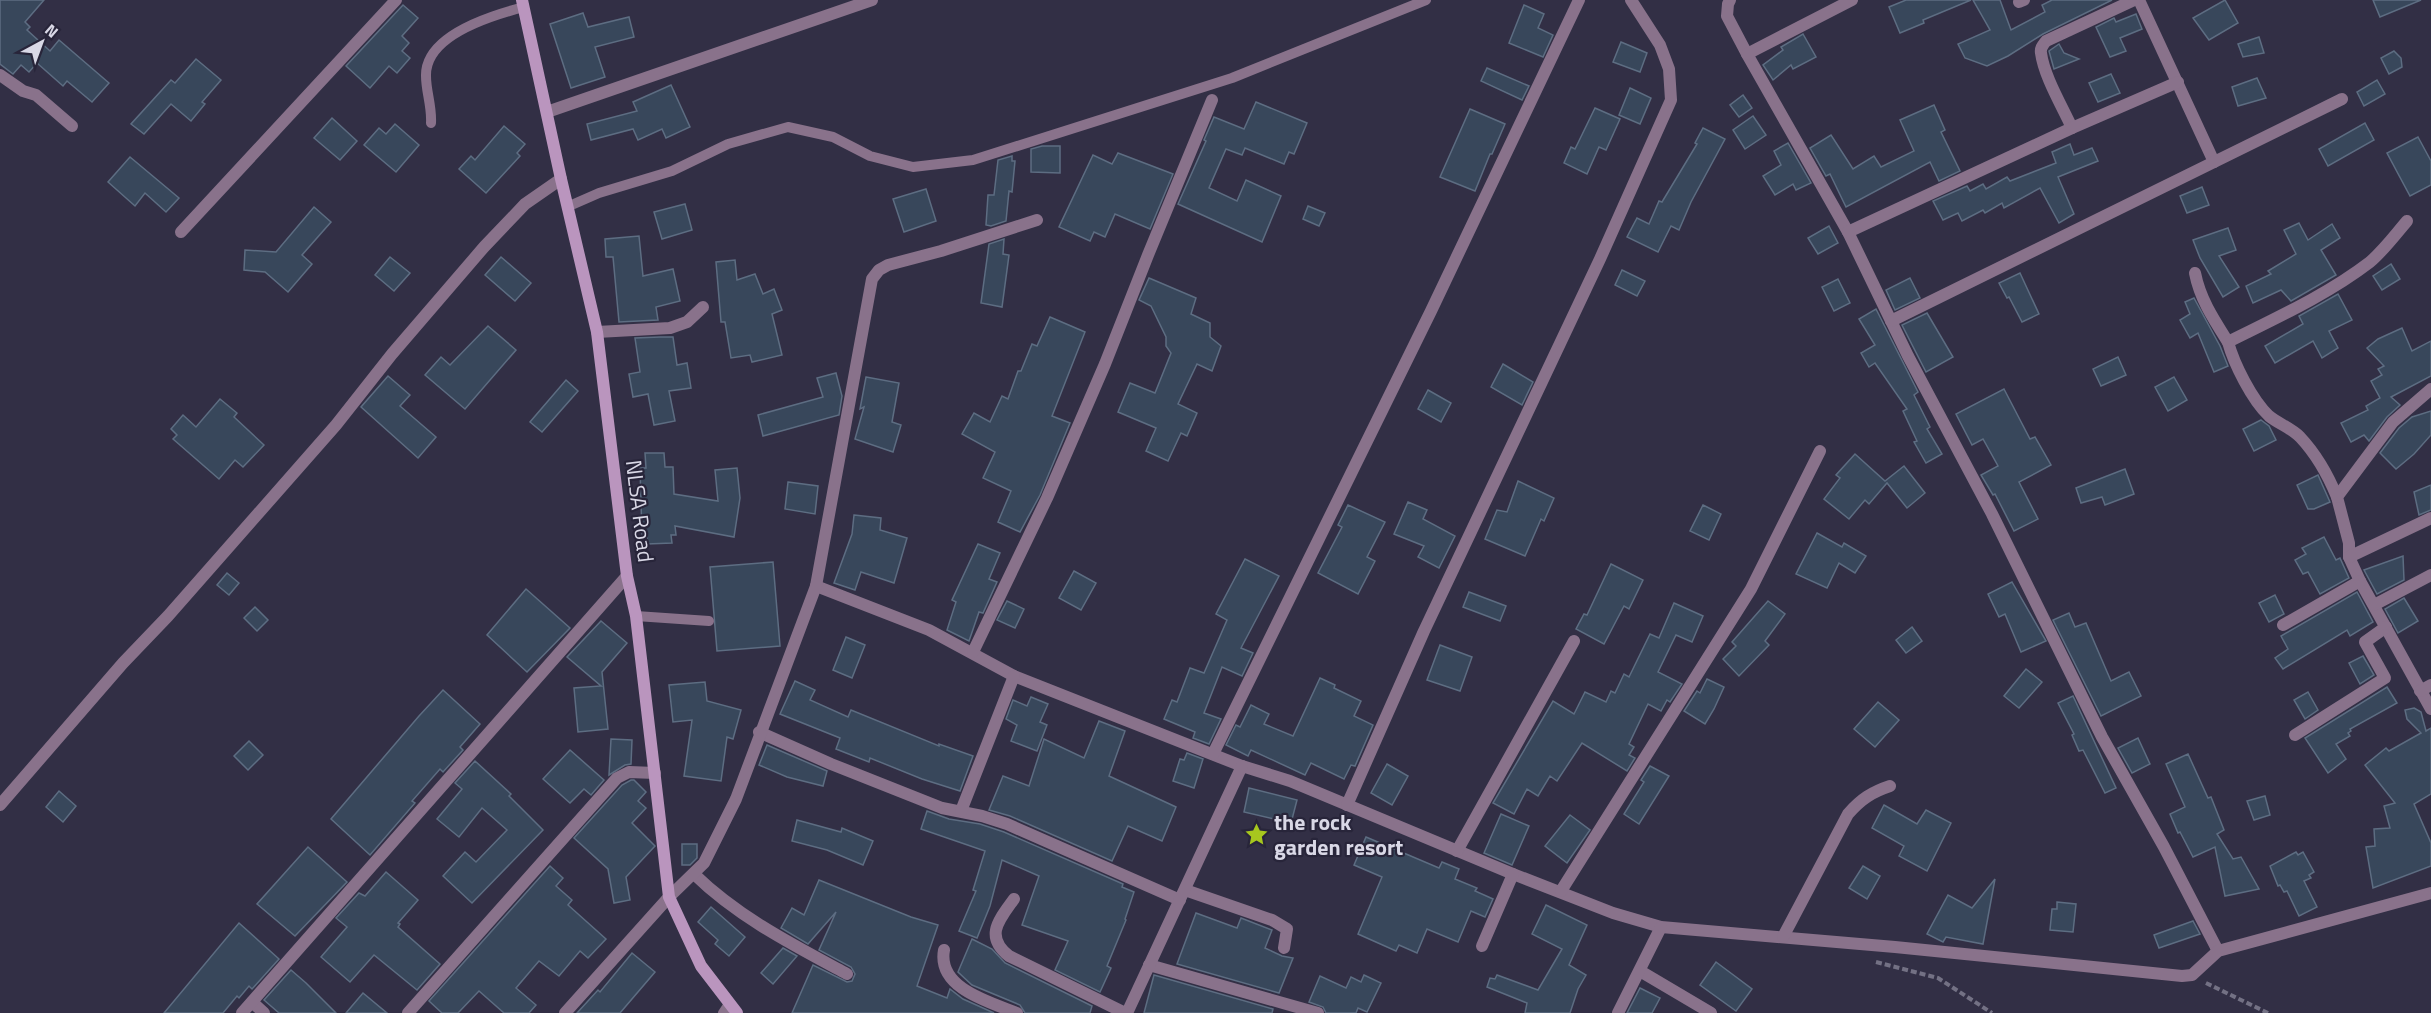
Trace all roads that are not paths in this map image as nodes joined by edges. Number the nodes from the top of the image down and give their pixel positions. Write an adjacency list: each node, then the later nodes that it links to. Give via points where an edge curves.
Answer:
1 (396, 0): 25 (street)
2 (872, 0): 16 (street)
3 (1426, 0): 22 (lane, via 1232,78 973,160 913,167 870,156 833,137 788,128 728,144 672,171)
4 (1580, 0): 53 (street)
5 (1631, 0): 58 (street, via 1660,45 1669,69 1671,100)
6 (1730, 0): 11 (street, via 1727,16)
7 (1852, 0): 11 (street)
8 (2134, 0): 19 (street, via 2046,40 2042,47 2049,78)
9 (2139, 0): 13 (street)
10 (523, 4): 16 (main road, NLSA Road); 17 (lane, via 452,35 438,49 425,75)
11 (1747, 54): 26 (street)
12 (0, 75): 18 (street, via 36,95)
13 (2178, 82): 19 (street); 20 (street)
14 (2342, 99): 20 (street)
15 (1212, 100): 47 (street, via 1092,395)
16 (547, 112): 21 (main road, NLSA Road)
17 (431, 123)
18 (72, 126)
19 (2072, 128): 26 (street)
20 (2214, 162): 29 (street)
21 (561, 179): 22 (main road, NLSA Road); 57 (street, via 525,204 484,247 336,425)
22 (567, 207): 30 (main road, NLSA Road)
23 (1037, 220): 40 (street, via 888,265 872,279)
24 (2407, 221): 31 (street, via 2370,262)
25 (181, 232)
26 (1848, 232): 29 (street)
27 (2195, 273): 31 (street, via 2209,314)
28 (703, 307): 30 (street, via 687,322 669,328)
29 (1891, 321): 73 (street, via 2102,737)
30 (597, 332): 38 (main road, NLSA Road)
31 (2228, 342): 34 (street, via 2260,405 2306,444)
32 (2431, 389): 34 (street, via 2392,422)
33 (1820, 452): 63 (street, via 1751,589)
34 (2337, 496): 36 (street)
35 (2431, 518): 36 (street)
36 (2349, 557): 39 (street)
37 (2431, 575): 41 (street)
38 (627, 576): 42 (main road, NLSA Road); 77 (street)
39 (2360, 581): 41 (street); 44 (street)
40 (816, 586): 47 (street, via 929,630); 51 (street)
41 (2374, 605): 45 (street)
42 (636, 616): 43 (lane); 55 (main road, NLSA Road)
43 (709, 621)
44 (2283, 625)
45 (2386, 627): 49 (street); 52 (street, via 2365,642 2385,678)
46 (1574, 641): 60 (street)
47 (973, 652): 48 (street)
48 (1014, 676): 53 (street); 59 (street)
49 (2426, 688): 50 (street)
50 (2431, 709)
51 (759, 732): 59 (street, via 907,795); 61 (street, via 724,825)
52 (2295, 735)
53 (1213, 754): 54 (street)
54 (1242, 766): 58 (street); 65 (street)
55 (655, 773): 66 (main road, NLSA Road); 82 (street, via 628,772 617,778)
56 (1890, 786): 69 (street, via 1870,793 1848,814)
57 (0, 805)
58 (1347, 805): 60 (street)
59 (961, 811): 65 (street, via 1007,824)
60 (1457, 851): 62 (street)
61 (694, 874): 66 (street); 76 (street, via 743,915)
62 (1513, 874): 63 (street); 70 (street)
63 (1561, 891): 68 (street, via 1613,913)
64 (2431, 893): 73 (street)
65 (1182, 895): 71 (street, via 1272,920 1287,929); 74 (street)
66 (669, 897): 79 (main road, NLSA Road, via 701,966); 83 (street)
67 (1014, 899): 85 (street, via 995,933 1000,949)
68 (1661, 927): 69 (street); 75 (street)
69 (1784, 937): 73 (street, via 2171,975 2192,975)
70 (1482, 946)
71 (1284, 948)
72 (944, 950): 84 (street, via 942,960 956,984)
73 (2218, 951)
74 (1149, 964): 85 (street); 86 (street)
75 (1640, 971): 78 (street); 87 (street)
76 (847, 974)
77 (252, 1002): 80 (street); 81 (street)
78 (1699, 1009): 88 (street)
79 (730, 1010)
80 (242, 1013)
81 (264, 1013)
82 (408, 1013)
83 (565, 1013)
84 (1017, 1013)
85 (1126, 1013)
86 (1318, 1013)
87 (1618, 1013)
88 (1712, 1013)

